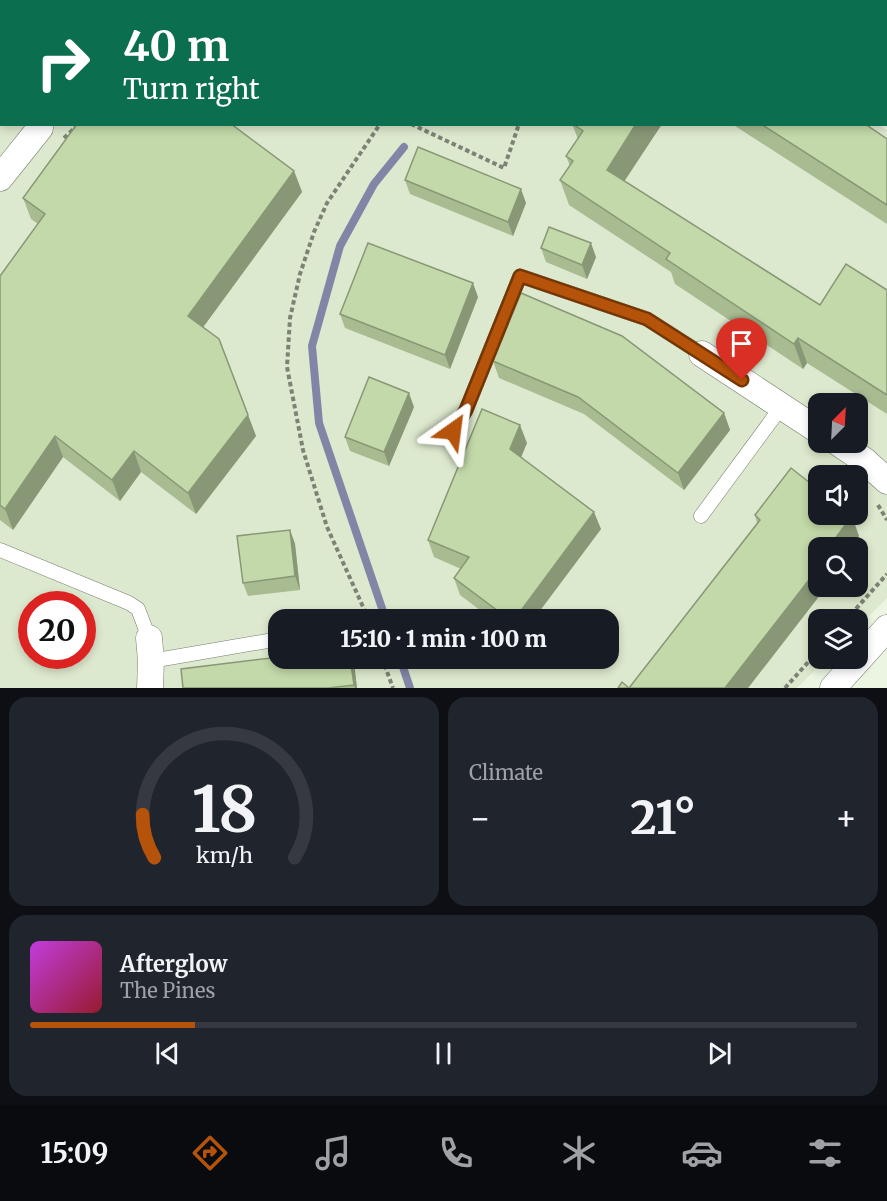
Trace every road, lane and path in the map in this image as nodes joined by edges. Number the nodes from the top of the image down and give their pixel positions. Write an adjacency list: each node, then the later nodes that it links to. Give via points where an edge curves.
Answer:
1 (40, 126): 5 (street)
2 (379, 126): 15 (path, via 327,203 315,232 290,318 287,367 303,450 327,527)
3 (415, 126): 4 (path, via 504,168)
4 (518, 126)
5 (0, 178)
6 (702, 354): 7 (street); 9 (lane, via 647,319 520,276 466,410)
7 (782, 406): 8 (street); 12 (lane)
8 (808, 424)
9 (453, 431)
10 (853, 453): 11 (street)
11 (887, 481)
12 (701, 516)
13 (0, 550): 19 (lane, via 129,603 138,609)
14 (887, 573): 16 (path)
15 (364, 609)
16 (856, 609)
17 (887, 628): 25 (street)
18 (268, 640): 19 (lane)
19 (150, 650): 22 (street)
20 (808, 662): 24 (path)
21 (386, 669): 23 (path)
22 (150, 688)
23 (393, 688)
24 (785, 688)
25 (834, 688)

